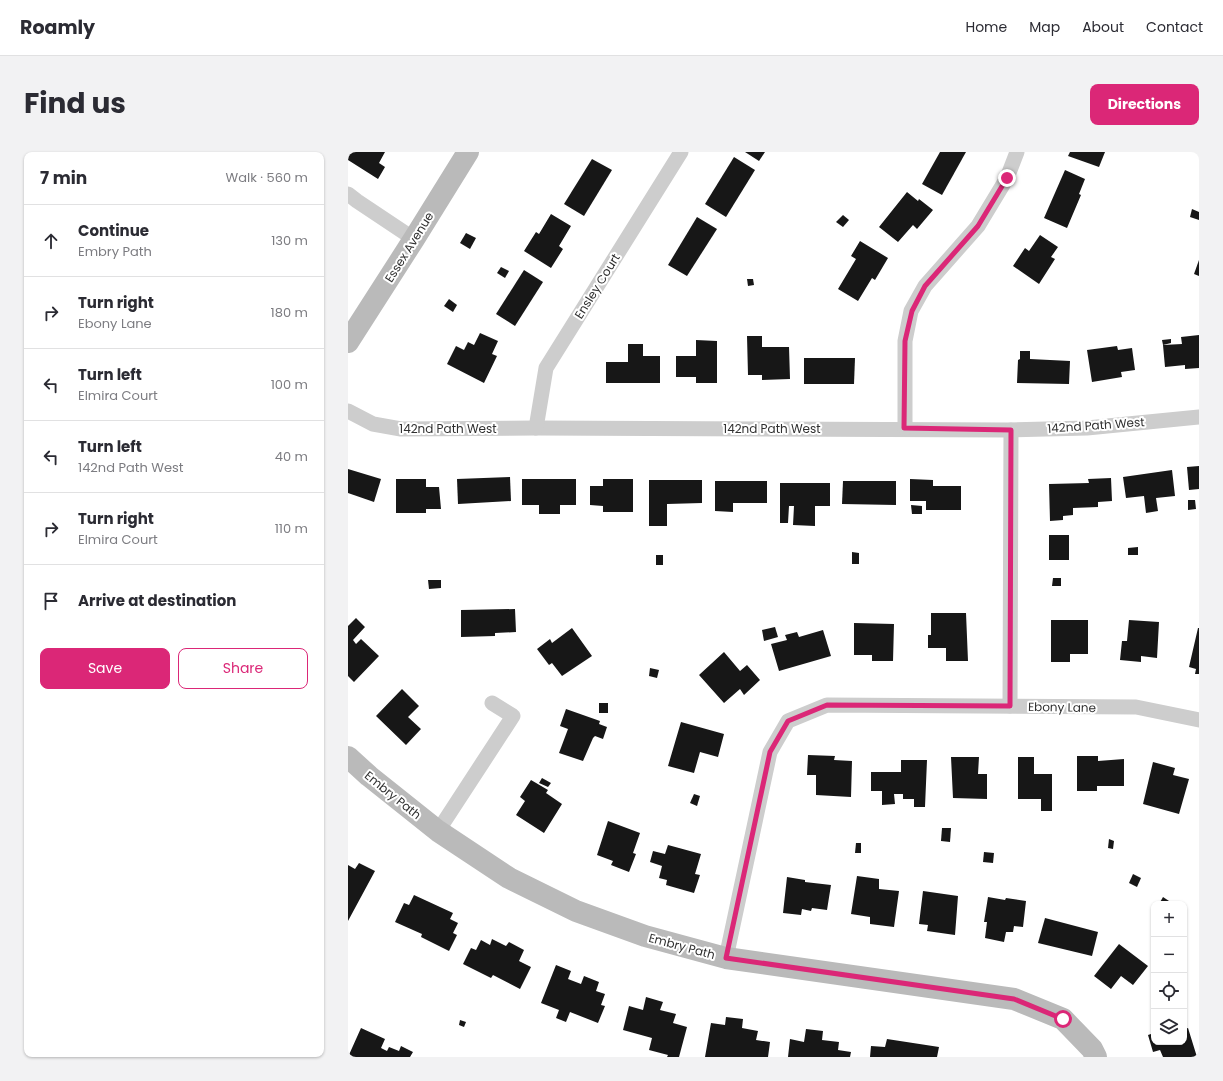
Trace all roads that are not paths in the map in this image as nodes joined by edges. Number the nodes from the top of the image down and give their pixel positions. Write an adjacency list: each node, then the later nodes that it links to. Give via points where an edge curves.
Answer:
1 (468, 152): 5 (street, Essex Avenue)
2 (680, 152): 9 (street, Ensley Court, via 546,368)
3 (1017, 152): 10 (street, via 1007,178 978,226 925,286 912,311 905,341)
4 (348, 194): 5 (street)
5 (414, 239): 6 (street, Essex Avenue)
6 (348, 342)
7 (348, 411): 9 (street, 142nd Path West, via 372,424 401,429)
8 (1199, 417): 11 (street, 142nd Path West, via 1087,428)
9 (536, 428): 10 (street, 142nd Path West)
10 (904, 428): 11 (street, 142nd Path West)
11 (1011, 430): 13 (street)
12 (492, 703): 16 (street, via 513,716)
13 (1010, 706): 14 (street, Ebony Lane, via 1136,707); 17 (street, Ebony Lane, via 827,705 788,721 770,752)
14 (1199, 720)
15 (348, 757): 16 (street, Embry Path)
16 (438, 831): 17 (street, Embry Path, via 509,878 576,911 645,936)
17 (726, 958): 18 (street, Embry Path, via 1014,999 1063,1019 1092,1049)
18 (1096, 1057)

